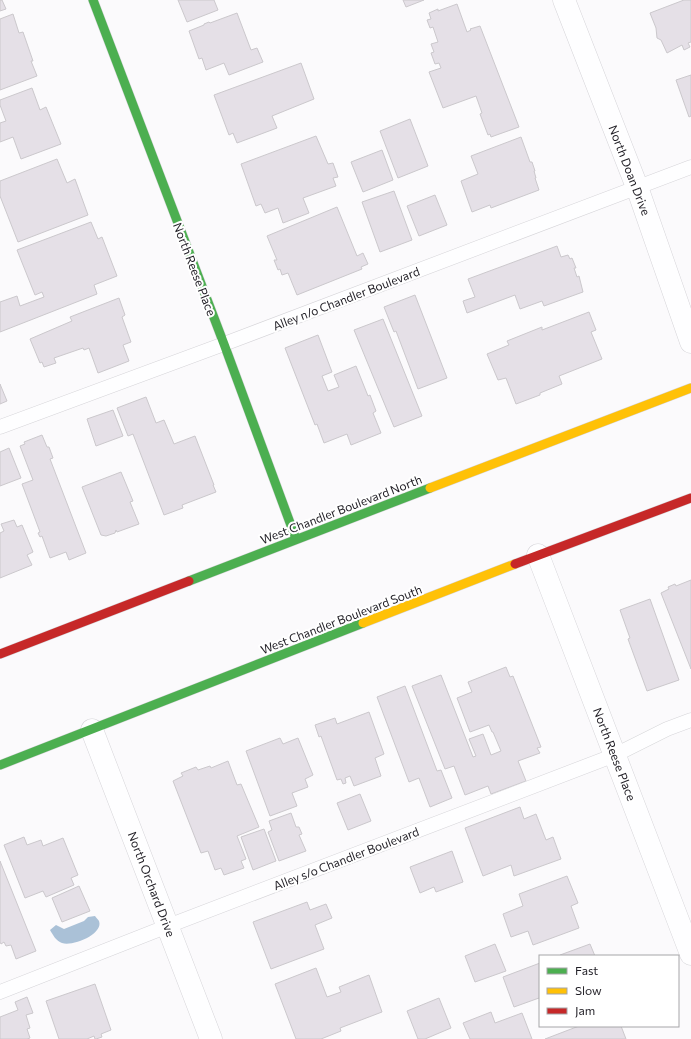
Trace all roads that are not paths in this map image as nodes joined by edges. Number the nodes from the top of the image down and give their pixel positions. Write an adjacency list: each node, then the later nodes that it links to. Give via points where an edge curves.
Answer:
1 (93, 0): 6 (main road, North Reese Place)
2 (564, 0): 4 (street, North Doan Drive)
3 (691, 167): 4 (lane, Alley n/o Chandler Boulevard)
4 (637, 187): 5 (street, North Doan Drive); 6 (lane, Alley n/o Chandler Boulevard)
5 (691, 342)
6 (224, 344): 8 (lane, Alley n/o Chandler Boulevard); 10 (main road, North Reese Place)
7 (691, 388): 10 (main road, West Chandler Boulevard North)
8 (0, 427)
9 (691, 498): 11 (main road, West Chandler Boulevard South)
10 (296, 539): 12 (main road, West Chandler Boulevard North)
11 (538, 555): 14 (main road, West Chandler Boulevard South); 15 (street, North Reese Place)
12 (0, 654)
13 (691, 720): 15 (lane, Alley s/o Chandler Boulevard)
14 (92, 730): 16 (main road, West Chandler Boulevard South); 17 (street, North Orchard Drive)
15 (615, 755): 17 (lane, Alley s/o Chandler Boulevard); 18 (street, North Reese Place)
16 (0, 765)
17 (168, 926): 19 (lane, Alley s/o Chandler Boulevard); 20 (street, North Orchard Drive)
18 (691, 954)
19 (0, 992)
20 (211, 1039)

